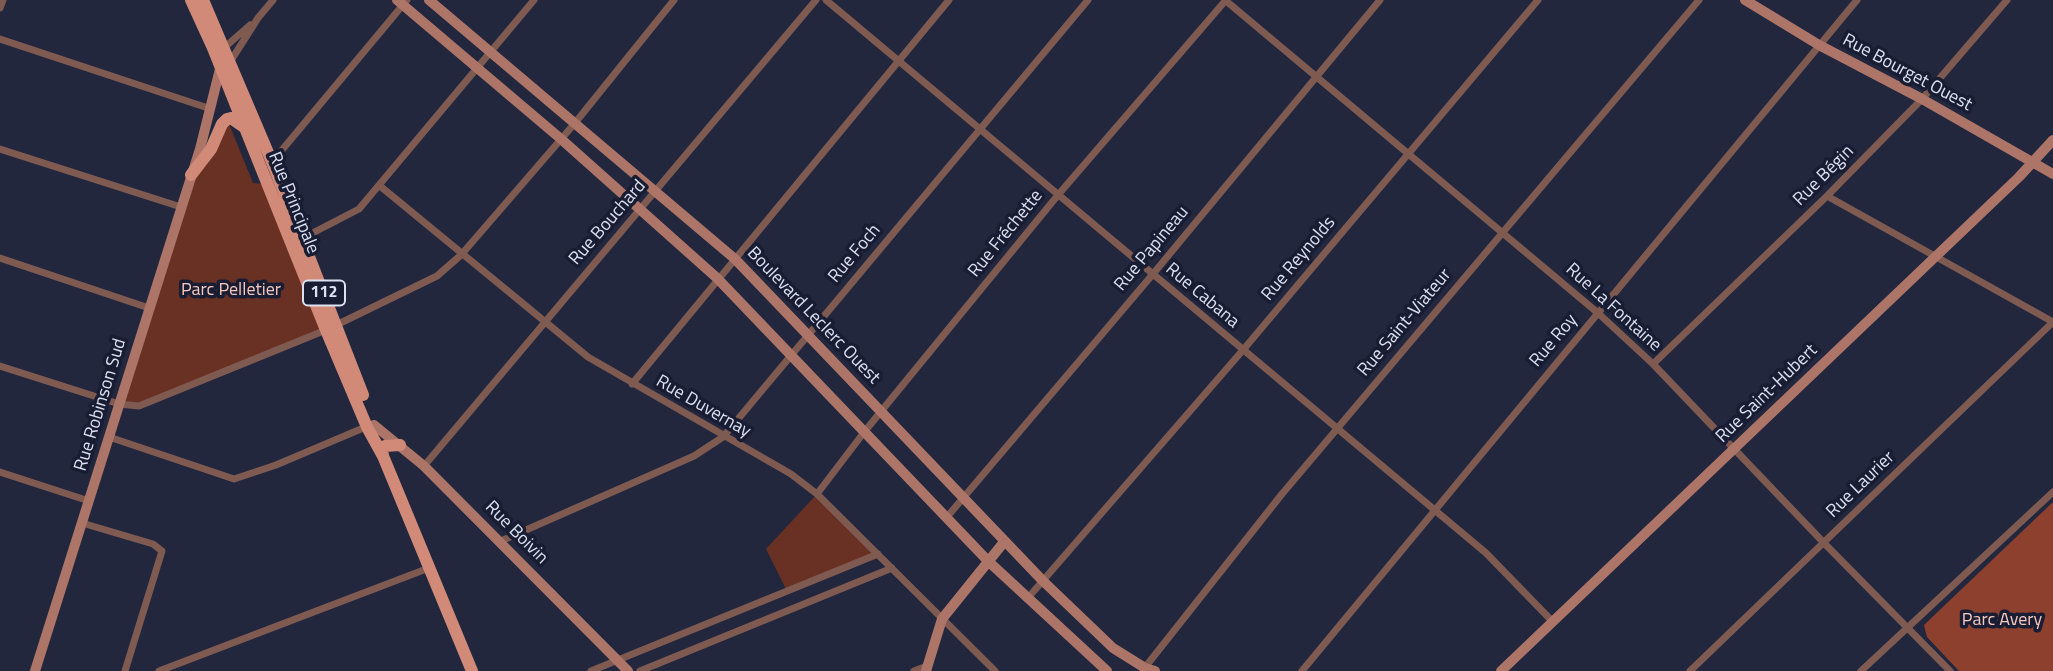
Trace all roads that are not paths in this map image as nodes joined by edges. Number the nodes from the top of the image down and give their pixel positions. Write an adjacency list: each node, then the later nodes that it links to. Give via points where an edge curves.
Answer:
1 (3, 0): 20 (street)
2 (191, 0): 28 (main road, Rue Principale / 112)
3 (203, 0): 24 (main road, Rue Principale / 112)
4 (273, 0): 21 (street)
5 (429, 0): 25 (street, Boulevard Leclerc Ouest)
6 (534, 0): 25 (street)
7 (674, 0): 32 (street)
8 (816, 0): 45 (street, Rue Bouchard)
9 (826, 0): 26 (street, Rue Cabana)
10 (949, 0): 26 (street)
11 (1088, 0): 34 (street, Rue Foch)
12 (1225, 0): 29 (street, Rue La Fontaine); 46 (street, Rue Fréchette)
13 (1380, 0): 29 (street, Rue Papineau)
14 (1538, 0): 39 (street, Rue Reynolds)
15 (1699, 0): 50 (street, Rue Saint-Viateur)
16 (1745, 0): 23 (street, Rue Bourget Ouest)
17 (1857, 0): 23 (street, Rue Roy)
18 (2007, 0): 30 (street, Rue Bégin)
19 (402, 2): 27 (street); 40 (street)
20 (0, 8)
21 (258, 18): 24 (street); 28 (street)
22 (0, 39): 31 (street)
23 (1819, 45): 30 (street, Rue Bourget Ouest); 59 (street, Rue Roy)
24 (224, 48): 28 (main road, Rue Principale / 112)
25 (490, 51): 27 (street); 32 (street, Boulevard Leclerc Ouest)
26 (898, 61): 34 (street, Rue Cabana); 55 (street)
27 (477, 68): 35 (street); 44 (street)
28 (225, 70): 31 (street, Rue Robinson Sud); 33 (main road, Rue Principale / 112); 38 (street, Rue Robinson Sud); 40 (main road, Rue Principale / 112)
29 (1316, 76): 39 (street, Rue La Fontaine); 56 (street, Rue Papineau)
30 (1922, 99): 41 (street, Rue Bourget Ouest); 47 (street, Rue Bégin)
31 (211, 109): 38 (street, Rue Robinson Sud)
32 (575, 123): 35 (street); 45 (street, Boulevard Leclerc Ouest)
33 (244, 127): 43 (main road, via 227,119); 51 (main road, Rue Principale / 112)
34 (980, 130): 46 (street, Rue Cabana); 63 (street, Rue Foch)
35 (561, 139): 49 (street); 52 (street)
36 (2053, 140): 41 (street, Rue Saint-Hubert)
37 (0, 149): 48 (street)
38 (200, 149): 43 (street, Rue Robinson Sud)
39 (1408, 153): 50 (street, Rue La Fontaine); 64 (street, Rue Reynolds)
40 (272, 162): 51 (main road, Rue Principale / 112)
41 (2033, 163): 42 (street, Rue Bourget Ouest); 53 (street, Rue Saint-Hubert)
42 (2053, 174)
43 (191, 175): 48 (street, Rue Robinson Sud)
44 (380, 186): 51 (street, via 359,209); 52 (street, Rue Duvernay)
45 (656, 191): 49 (street, Rue Bouchard); 55 (street, Boulevard Leclerc Ouest)
46 (1058, 195): 56 (street, Rue Cabana); 70 (street, Rue Fréchette)
47 (1827, 196): 53 (street); 66 (street, Rue Bégin)
48 (181, 207): 58 (street, Rue Robinson Sud)
49 (640, 208): 57 (street); 60 (street, Rue Bouchard)
50 (1502, 233): 59 (street, Rue La Fontaine); 72 (street, Rue Saint-Viateur)
51 (297, 241): 62 (main road, Rue Principale / 112)
52 (461, 255): 60 (street, Rue Duvernay); 62 (street, via 437,276)
53 (1936, 257): 61 (street); 77 (street, Rue Saint-Hubert)
54 (0, 258): 58 (street)
55 (735, 259): 57 (street); 63 (street, Boulevard Leclerc Ouest)
56 (1153, 274): 64 (street, Rue Cabana); 83 (street, Rue Papineau)
57 (717, 278): 65 (street); 68 (street)
58 (149, 308): 69 (street, Rue Robinson Sud)
59 (1598, 313): 66 (street, Rue La Fontaine); 85 (street, Rue Roy)
60 (544, 322): 68 (street, Rue Duvernay); 79 (street, Rue Bouchard)
61 (2053, 322): 90 (street, Rue Laurier)
62 (331, 327): 69 (street, via 139,406); 71 (main road, Rue Principale / 112)
63 (808, 334): 65 (street, Rue Foch); 70 (street, Boulevard Leclerc Ouest)
64 (1243, 350): 72 (street, Rue Cabana); 95 (street, Rue Reynolds)
65 (790, 355): 73 (street); 75 (street, Rue Foch)
66 (1653, 364): 77 (street, Rue La Fontaine)
67 (0, 366): 69 (street)
68 (632, 384): 75 (street, Rue Duvernay)
69 (119, 404): 74 (street, Rue Robinson Sud)
70 (880, 412): 73 (street, Rue Fréchette); 83 (street, Boulevard Leclerc Ouest)
71 (371, 426): 74 (street, via 234,479); 76 (street, Rue Boivin); 78 (main road, Rue Principale / 112)
72 (1336, 429): 85 (street, Rue Cabana); 108 (street, Rue Saint-Viateur, via 1213,580)
73 (865, 431): 82 (street, Rue Fréchette); 86 (street)
74 (109, 437): 84 (street, Rue Robinson Sud)
75 (723, 437): 82 (street, Rue Duvernay, via 791,474); 88 (street, Rue Foch, via 694,456)
76 (400, 445): 78 (main road, via 385,446); 79 (street, Rue Boivin)
77 (1735, 448): 90 (street, Rue La Fontaine); 101 (street, Rue Saint-Hubert)
78 (383, 456): 93 (main road, Rue Principale / 112)
79 (424, 466): 88 (street, Rue Boivin)
80 (0, 472): 84 (street)
81 (2053, 492): 103 (street)
82 (817, 494): 91 (street, Rue Duvernay)
83 (963, 498): 86 (street, Rue Papineau); 89 (street, Boulevard Leclerc Ouest)
84 (89, 500): 87 (street, Rue Robinson Sud)
85 (1434, 511): 101 (street, Rue Cabana, via 1486,553); 119 (street, Rue Roy)
86 (947, 517): 92 (street)
87 (82, 523): 109 (street, Rue Robinson Sud); 110 (street, via 153,544 162,551)
88 (500, 541): 106 (street, Rue Boivin)
89 (1004, 542): 92 (street); 95 (street, Boulevard Leclerc Ouest)
90 (1824, 543): 103 (street, Rue La Fontaine); 121 (street, Rue Laurier)
91 (878, 554): 94 (street, Rue Duvernay); 96 (street)
92 (988, 561): 97 (street); 100 (street)
93 (429, 568): 111 (street); 112 (main road, Rue Principale / 112)
94 (892, 568): 98 (street); 100 (street, Rue Duvernay)
95 (1043, 581): 97 (street, Rue Reynolds); 108 (street, Boulevard Leclerc Ouest, via 1113,648)
96 (800, 586): 98 (street); 99 (street)
97 (1027, 599): 118 (street)
98 (806, 603): 102 (street)
99 (752, 606): 102 (street); 104 (street)
100 (942, 619): 107 (street); 117 (street, Rue Duvernay)
101 (1553, 622): 120 (street, Rue Saint-Hubert)
102 (758, 623): 105 (street)
103 (1907, 627): 122 (street); 123 (street, Rue La Fontaine)
104 (689, 631): 105 (street); 106 (street)
105 (697, 648): 115 (street)
106 (617, 660): 113 (street); 114 (street, Rue Boivin)
107 (926, 668): 116 (street)
108 (1147, 670)
109 (35, 671)
110 (125, 671)
111 (159, 671)
112 (472, 671)
113 (591, 671)
114 (628, 671)
115 (640, 671)
116 (914, 671)
117 (995, 671)
118 (1107, 671)
119 (1302, 671)
120 (1502, 671)
121 (1690, 671)
122 (1861, 671)
123 (1950, 671)

